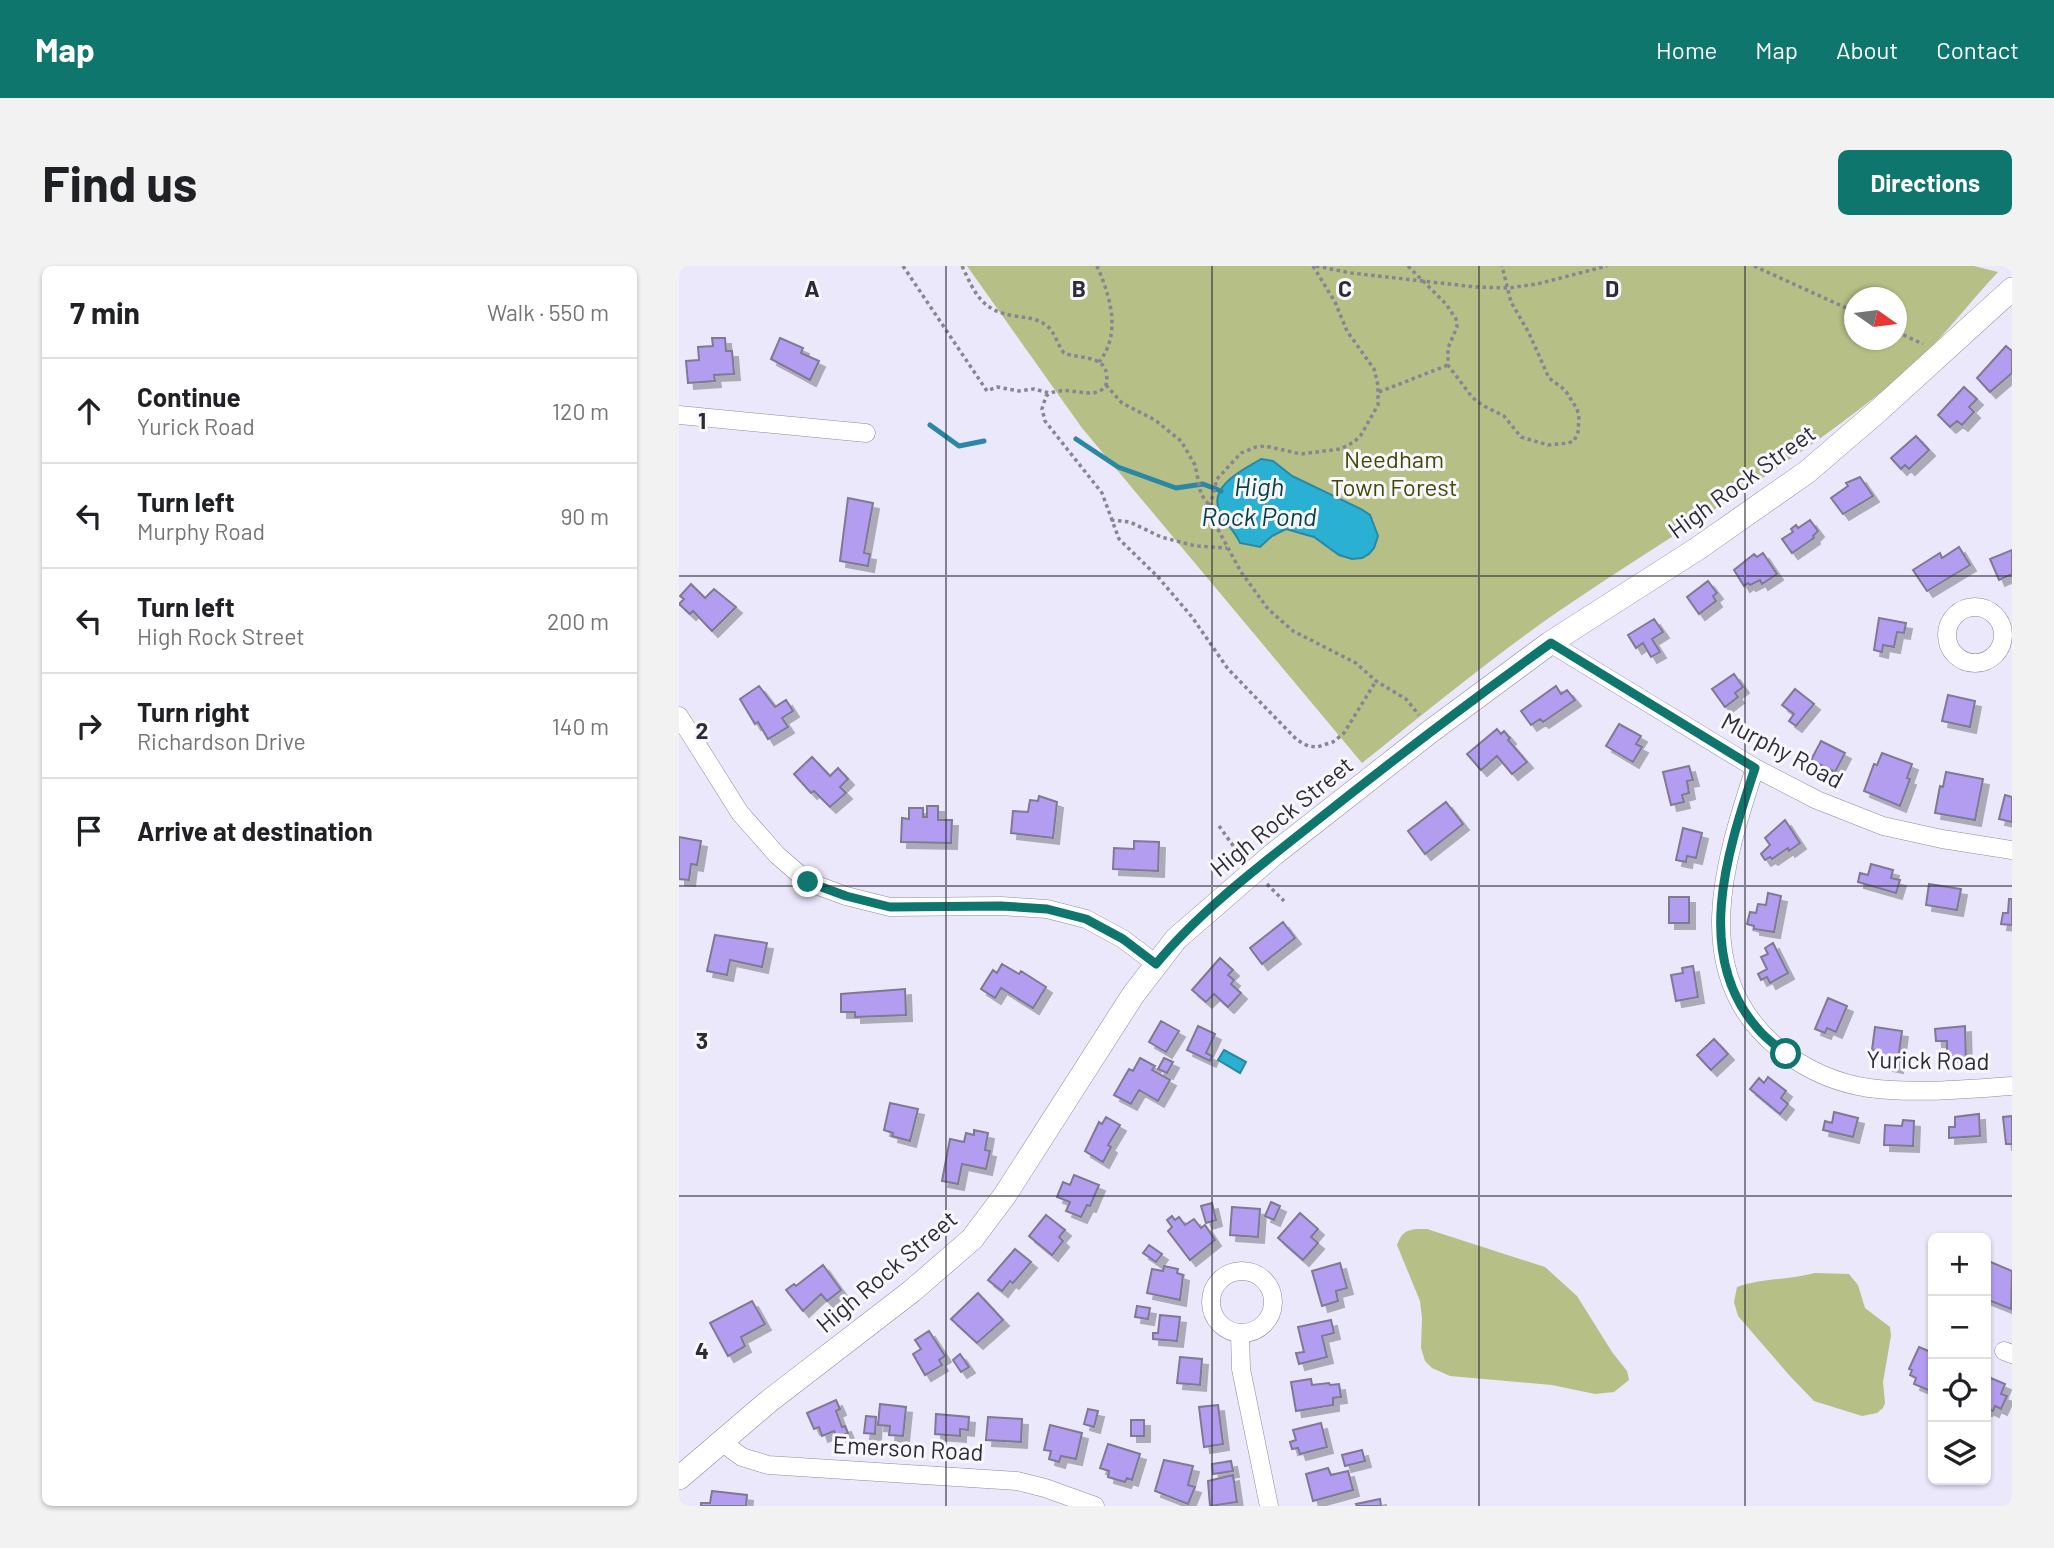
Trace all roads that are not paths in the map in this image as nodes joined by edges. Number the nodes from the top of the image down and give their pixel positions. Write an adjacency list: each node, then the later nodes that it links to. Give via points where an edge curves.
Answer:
1 (2012, 289): 4 (street, High Rock Street, via 1807,472)
2 (679, 415): 3 (street)
3 (866, 433)
4 (1551, 643): 6 (street, Murphy Road); 8 (street, High Rock Street, via 1301,833 1176,939)
5 (681, 724): 8 (street, via 740,813 808,882 890,907 1047,909 1086,919)
6 (1755, 768): 7 (street, Murphy Road, via 1883,826); 9 (street, Yurick Road, via 1726,868 1720,919 1735,992 1757,1029 1805,1066 1846,1083 1919,1091)
7 (2012, 850)
8 (1156, 964): 11 (street, High Rock Street, via 972,1239)
9 (2012, 1086)
10 (1240, 1334): 14 (street, via 1241,1369)
11 (720, 1441): 12 (street, High Rock Street); 13 (street, Emerson Road, via 742,1457 768,1465 1017,1481)
12 (679, 1478)
13 (1095, 1506)
14 (1269, 1506)

